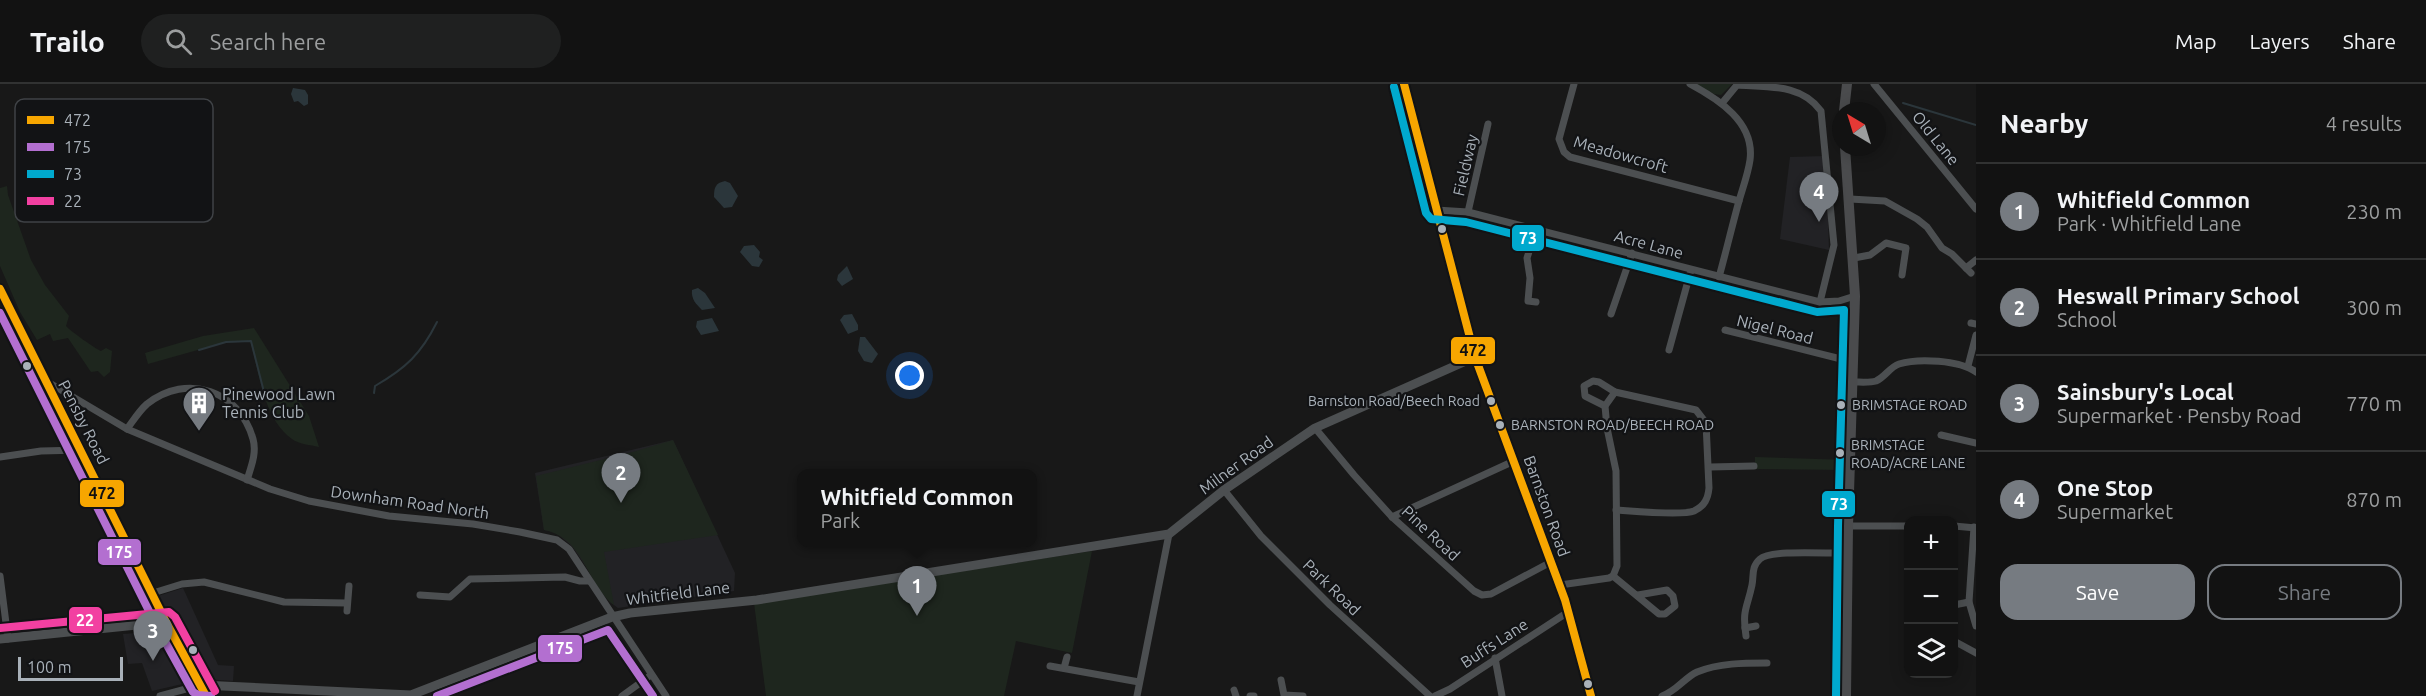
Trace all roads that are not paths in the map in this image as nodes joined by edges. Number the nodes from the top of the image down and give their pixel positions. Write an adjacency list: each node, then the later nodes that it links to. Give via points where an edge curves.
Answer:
1 (1404, 84): 14 (main road, Barnston Road)
2 (1574, 84): 12 (street, Meadowcroft, via 1559,139 1570,157)
3 (1690, 84): 7 (street)
4 (1737, 84): 7 (street); 26 (street, via 1794,88 1814,99 1821,111 1834,245)
5 (1847, 84): 8 (main road)
6 (1874, 84): 13 (street, Old Lane)
7 (1723, 102): 12 (street, via 1737,118 1750,149)
8 (1845, 102)
9 (1488, 124): 15 (street, Fieldway)
10 (1846, 156): 11 (main road)
11 (1850, 200): 18 (main road); 19 (street, via 1885,201 1927,227 1942,248 1969,271)
12 (1739, 201): 22 (street)
13 (1976, 209)
14 (1436, 210): 15 (street, Acre Lane); 31 (main road, Barnston Road)
15 (1468, 212): 16 (street, Acre Lane)
16 (1536, 230): 17 (street, Acre Lane); 25 (street, via 1527,258 1528,301)
17 (1632, 253): 20 (street, Acre Lane); 27 (street)
18 (1854, 258): 21 (street, via 1870,255 1886,243 1906,248); 24 (main road)
19 (1976, 260)
20 (1691, 270): 22 (street, Acre Lane); 30 (street)
21 (1902, 275)
22 (1719, 277): 26 (street, Acre Lane)
23 (0, 289): 35 (main road, Pensby Road)
24 (1855, 296): 26 (street, Acre Lane, via 1839,302); 32 (main road)
25 (1536, 302)
26 (1820, 302)
27 (1611, 314)
28 (1725, 330): 32 (street, Nigel Road)
29 (1976, 335): 33 (street)
30 (1669, 350)
31 (1475, 357): 39 (street, Milner Road); 45 (main road, Barnston Road)
32 (1853, 362): 36 (main road)
33 (1968, 366): 34 (street); 36 (street, via 1898,364 1875,382)
34 (1976, 372)
35 (46, 380): 40 (street, Downham Road North); 43 (main road, Pensby Road)
36 (1853, 382): 52 (main road)
37 (1615, 392): 38 (street); 38 (street, via 1599,382 1584,386 1585,396); 47 (street, via 1696,410 1706,423)
38 (1605, 406): 50 (street, via 1616,471)
39 (1315, 428): 49 (street, Milner Road); 51 (street, Pine Road)
40 (127, 429): 48 (street, Downham Road North); 48 (street, via 157,397 189,387 211,391 238,408 254,440 255,456)
41 (1941, 435): 42 (street)
42 (1976, 442)
43 (81, 450): 44 (street); 64 (main road, Pensby Road)
44 (0, 457)
45 (1514, 461): 51 (street); 58 (main road, Barnston Road)
46 (1754, 466): 47 (street)
47 (1710, 467): 50 (street, via 1708,498 1695,511)
48 (247, 480): 61 (street, Downham Road North, via 338,507 472,524 557,540 568,549)
49 (1224, 490): 56 (street, Milner Road); 94 (street, Park Road, via 1261,536 1330,605)
50 (1616, 510): 60 (street, via 1617,566)
51 (1392, 517): 58 (street, Pine Road, via 1482,595)
52 (1848, 526): 53 (street); 57 (main road)
53 (1904, 526)
54 (1958, 526): 55 (street)
55 (1975, 527): 67 (street)
56 (1169, 534): 70 (street, Whitfield Lane, via 754,600); 84 (street)
57 (1848, 553): 73 (street, via 1764,556 1754,566 1743,615 1745,632); 99 (main road)
58 (1551, 562): 62 (main road, Barnston Road)
59 (0, 576): 74 (street)
60 (1613, 576): 62 (street); 66 (street)
61 (589, 581): 65 (street, via 565,577 470,579 450,597); 70 (street, Downham Road North)
62 (1560, 585): 69 (main road, Barnston Road)
63 (349, 586): 64 (street, via 347,607 284,602 204,582)
64 (153, 593): 71 (main road, Pensby Road)
65 (420, 595)
66 (1638, 595): 66 (street, via 1659,614 1675,606 1667,590)
67 (1969, 602): 68 (street); 72 (street)
68 (1958, 604)
69 (1568, 612): 78 (street, Buffs Lane); 97 (main road, Barnston Road)
70 (612, 617): 82 (street, Downham Road North); 86 (street, Whitfield Lane)
71 (166, 622): 74 (street); 85 (main road, Pensby Road)
72 (1975, 622)
73 (1756, 626)
74 (4, 639)
75 (1958, 644): 76 (street)
76 (1976, 653)
77 (1066, 657): 81 (street)
78 (1495, 658): 95 (street, Buffs Lane); 96 (street)
79 (1767, 663): 98 (street, via 1732,663 1696,673 1673,693)
80 (1050, 666): 81 (street)
81 (1064, 668): 84 (street)
82 (651, 675): 89 (street); 90 (street, Downham Road North)
83 (1281, 680): 92 (street)
84 (1139, 682): 91 (street)
85 (201, 685): 86 (street, Whitfield Lane, via 395,695); 87 (street); 88 (main road, Pensby Road)
86 (428, 693)
87 (160, 696)
88 (206, 696)
89 (622, 696)
90 (666, 696)
91 (1137, 696)
92 (1284, 696): 93 (street)
93 (1303, 696)
94 (1430, 696)
95 (1435, 696)
96 (1502, 696)
97 (1591, 696)
98 (1662, 696)
99 (1846, 696)

